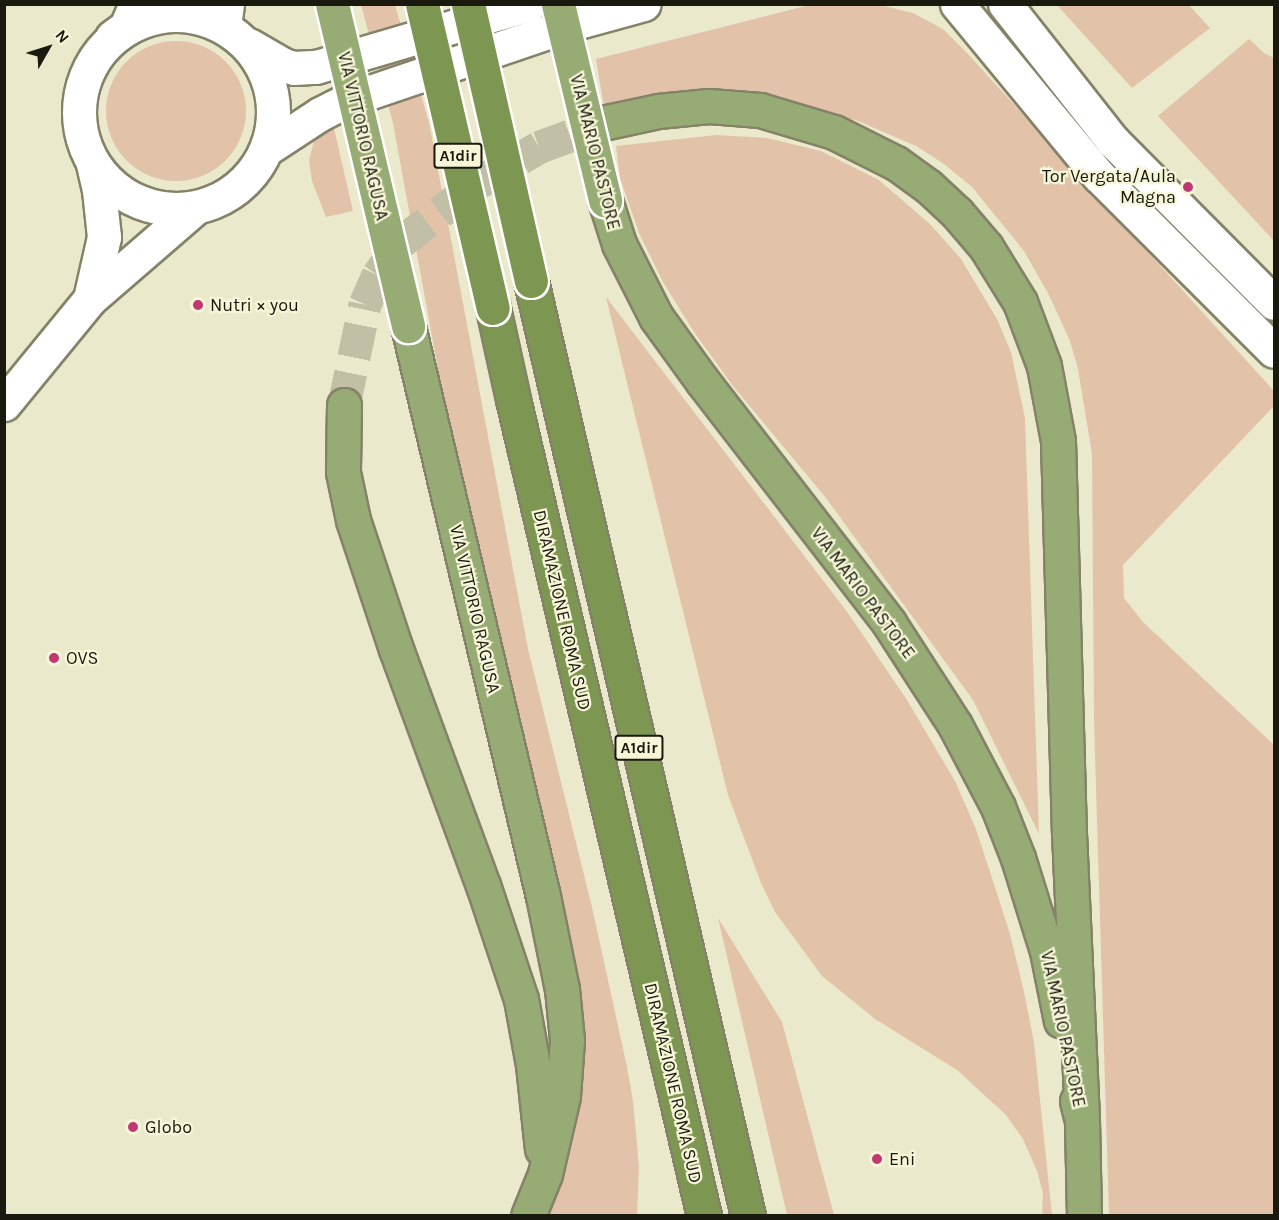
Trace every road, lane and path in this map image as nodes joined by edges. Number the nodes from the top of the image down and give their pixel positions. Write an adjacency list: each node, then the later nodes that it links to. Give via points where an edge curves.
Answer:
1 (136, 4): 11 (street, via 126,27)
2 (332, 4): 22 (highway, VIA VITTORIO RAGUSA, bridge, via 541,884 562,989 566,1073)
3 (422, 4): 24 (highway, DIRAMAZIONE ROMA SUD / A1dir, bridge)
4 (468, 4): 25 (highway, A1dir, bridge)
5 (530, 4): 10 (street, via 316,67 283,65)
6 (558, 4): 21 (highway, VIA MARIO PASTORE, bridge, via 605,200 619,244 656,317 889,623 955,724 987,784 1039,921)
7 (644, 4): 13 (street, via 578,22 351,99)
8 (957, 4): 18 (street, via 1099,176)
9 (1005, 4): 17 (street, via 1113,141)
10 (232, 24): 11 (street, via 166,14 138,22); 13 (street, via 262,65 272,92 274,121)
11 (112, 37): 14 (street, via 95,57 79,101 79,123)
12 (607, 122): 21 (highway, via 709,106 760,110 834,132 896,163 928,186 986,247 1020,302 1044,366 1058,441)
13 (268, 148): 15 (street, via 251,176 225,197)
14 (93, 164): 15 (street, via 113,186 137,202 165,210); 16 (street, via 104,237)
15 (195, 208): 16 (street)
16 (90, 299): 19 (street)
17 (1275, 303)
18 (1275, 351)
19 (4, 404)
20 (344, 405): 22 (highway, via 343,472 353,520 521,999)
21 (1082, 1121): 26 (highway, VIA MARIO PASTORE)
22 (545, 1174): 23 (highway, VIA VITTORIO RAGUSA)
23 (528, 1215)
24 (704, 1215)
25 (748, 1215)
26 (1084, 1215)

